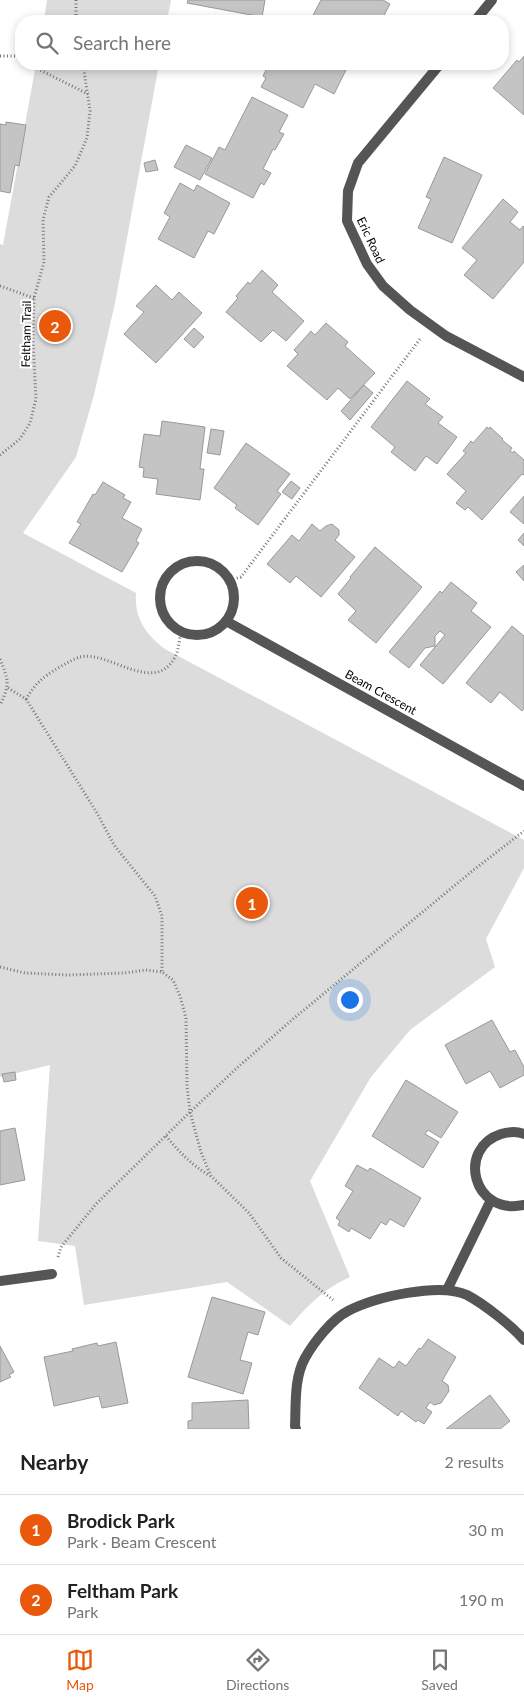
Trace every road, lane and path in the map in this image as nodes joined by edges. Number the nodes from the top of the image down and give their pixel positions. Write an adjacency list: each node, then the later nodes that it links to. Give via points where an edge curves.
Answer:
1 (76, 0): 3 (path)
2 (492, 0): 4 (street)
3 (76, 15)
4 (480, 15)
5 (0, 56): 6 (path)
6 (15, 58)
7 (40, 70): 10 (path)
8 (84, 70): 10 (path, Feltham Trail)
9 (435, 70): 13 (street, Eric Road, via 358,163 348,191 347,221 366,264 383,286)
10 (88, 95): 12 (path, Feltham Trail, via 90,111 86,138 75,166 49,197 43,220 44,262)
11 (0, 286): 12 (path)
12 (34, 298): 15 (path, Feltham Trail, via 36,399 30,423 20,439)
13 (431, 325): 14 (street, Eric Road); 16 (path, via 241,576)
14 (524, 377)
15 (0, 455)
16 (230, 580): 17 (street, via 234,601); 18 (street, via 222,570 199,560 186,562 170,572 161,588 160,601 170,624)
17 (226, 621): 18 (street, via 205,634); 23 (street, Beam Crescent)
18 (181, 631): 21 (path, via 176,656 159,671 145,674 100,657 80,657 40,680)
19 (0, 659): 20 (path)
20 (8, 688): 21 (path); 22 (path)
21 (26, 699): 26 (path, via 114,844 155,896 162,916)
22 (0, 705)
23 (524, 786)
24 (524, 831): 27 (path, via 293,1019)
25 (0, 967): 26 (path, via 25,973 68,975 146,970)
26 (162, 972): 27 (path, via 173,980 186,1018)
27 (190, 1112): 29 (path); 30 (path)
28 (524, 1134): 31 (street, via 508,1132 495,1136 478,1155 476,1180)
29 (166, 1136): 30 (path, via 195,1167); 33 (path, via 96,1204 62,1247)
30 (211, 1176): 36 (path, via 248,1213 281,1258)
31 (491, 1200): 32 (street, via 502,1206); 35 (street)
32 (524, 1205)
33 (52, 1274): 34 (street)
34 (0, 1281)
35 (447, 1290): 36 (street, via 405,1293); 37 (street, via 466,1295)
36 (347, 1311): 38 (street, via 319,1336 304,1360 296,1386)
37 (524, 1340)
38 (296, 1429)

